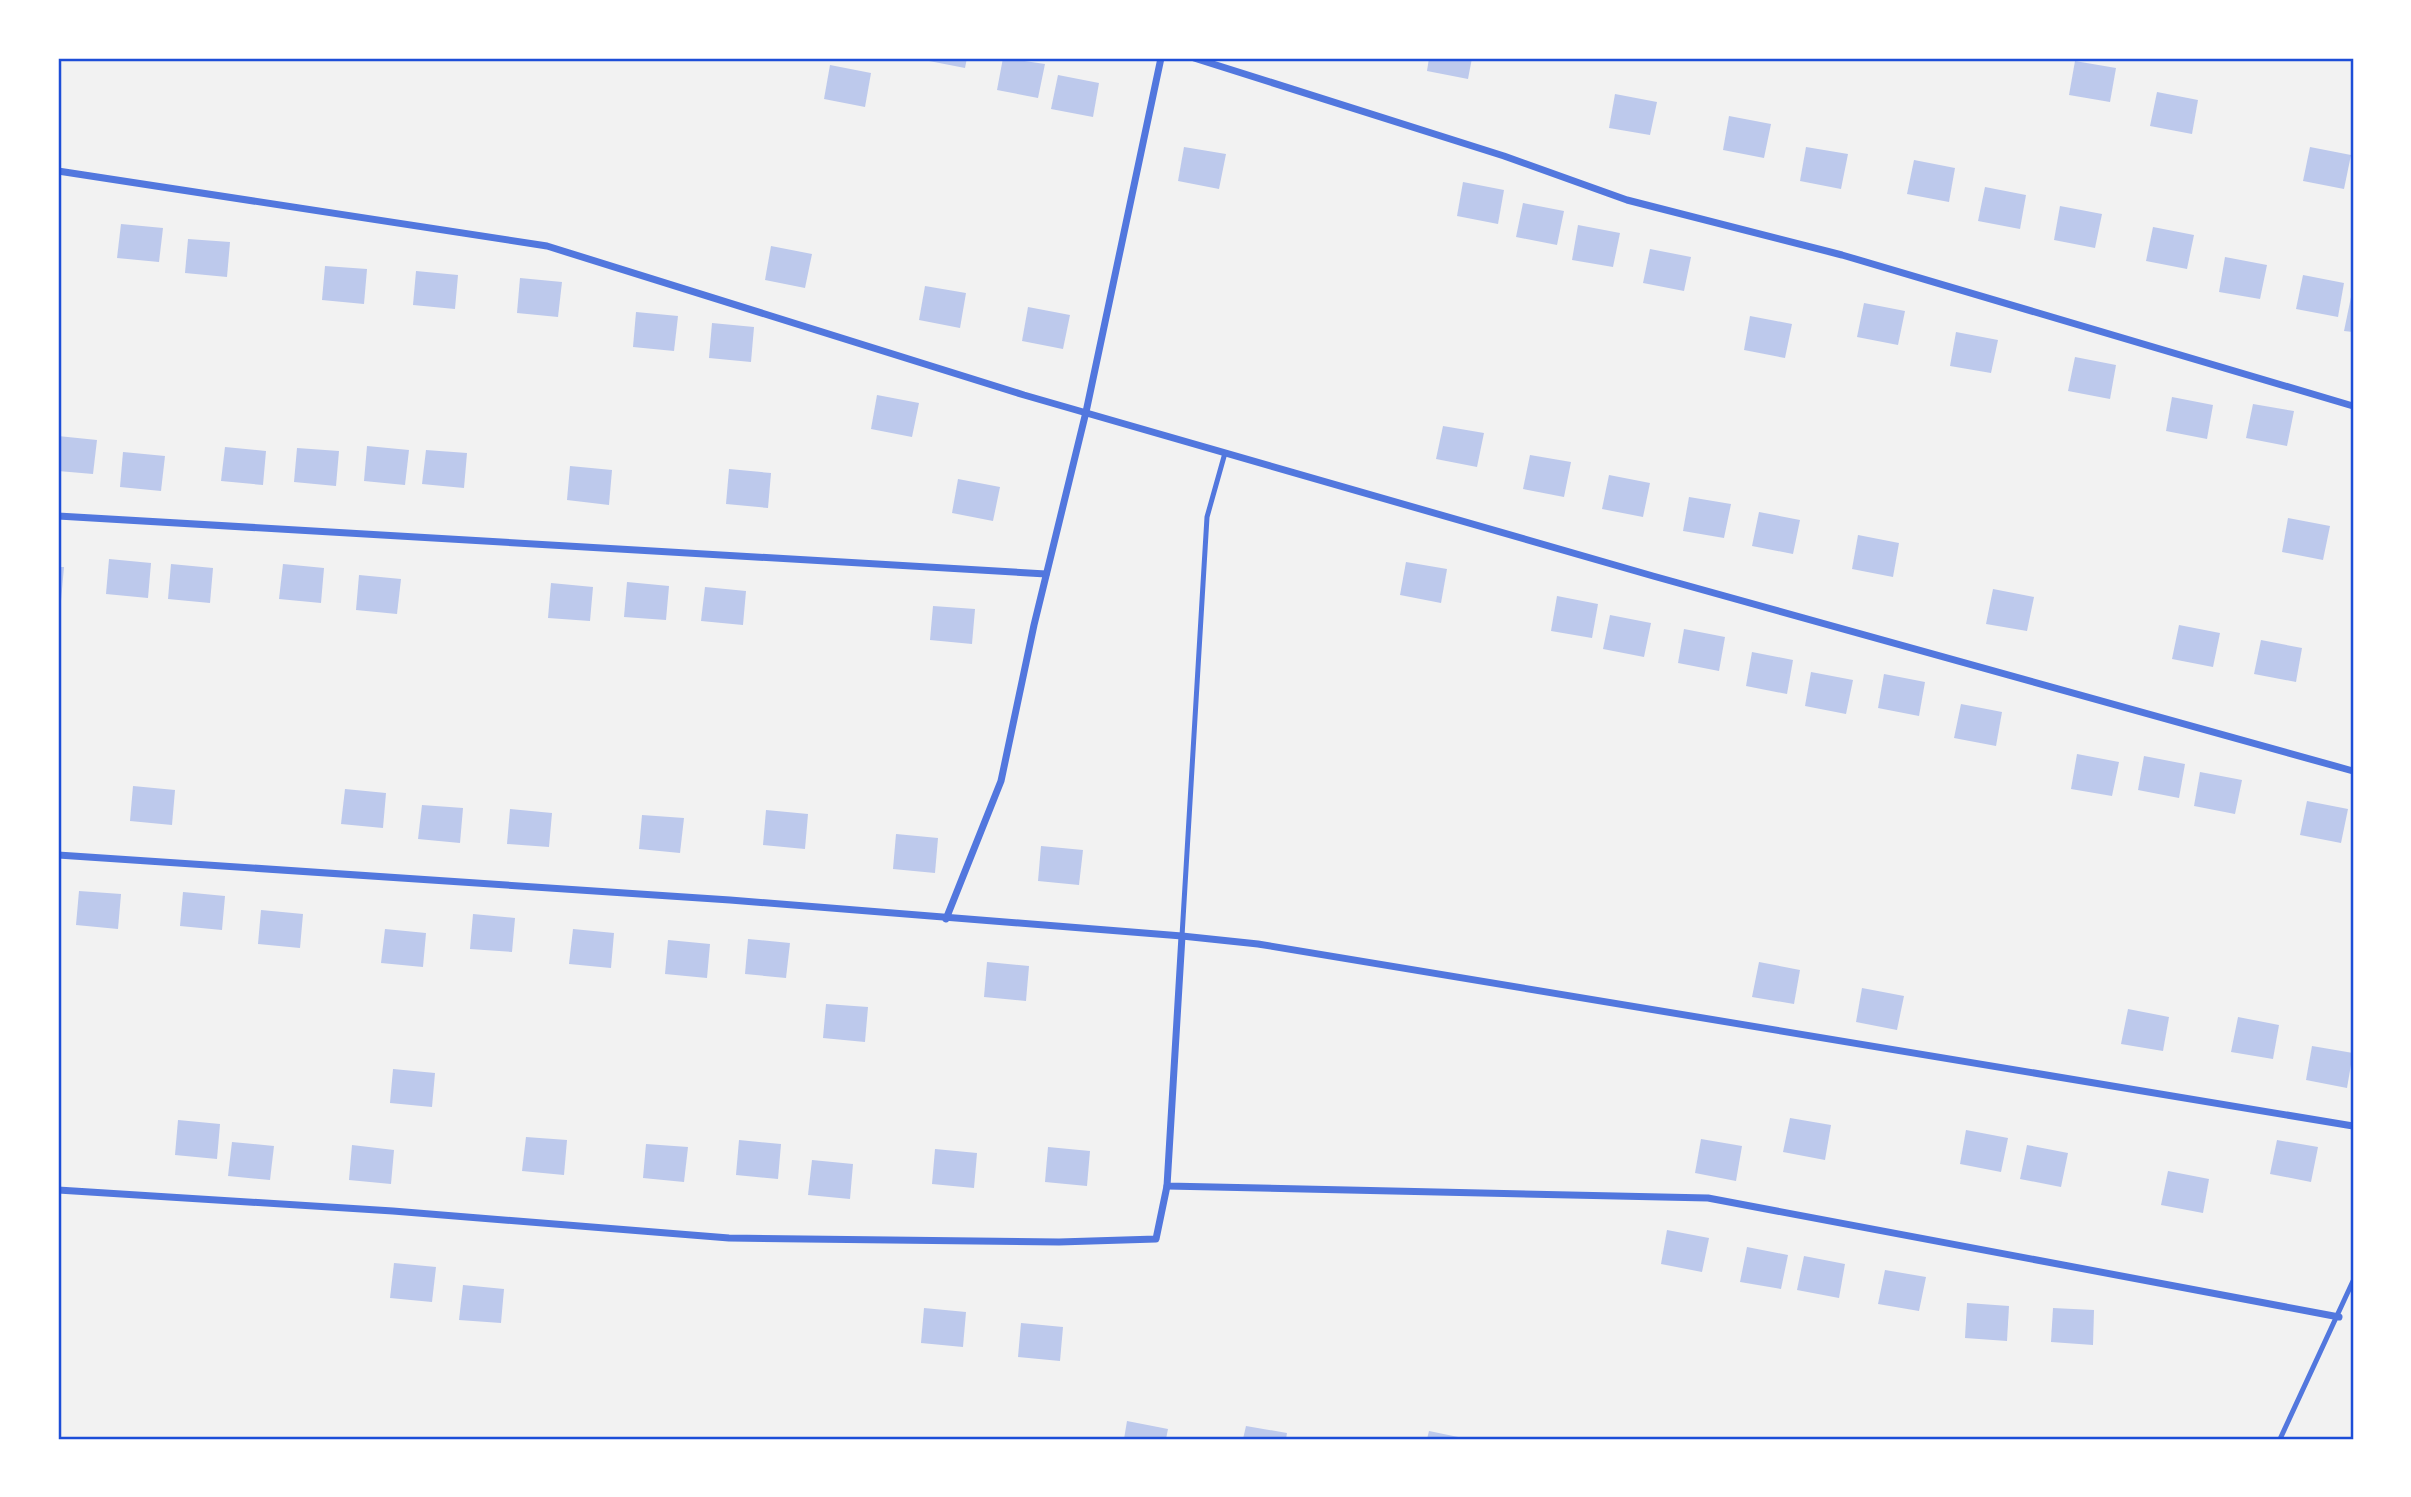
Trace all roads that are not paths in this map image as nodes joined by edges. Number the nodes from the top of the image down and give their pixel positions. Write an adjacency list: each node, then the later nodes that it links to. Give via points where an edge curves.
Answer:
1 (1161, 58): 5 (street)
2 (1194, 58): 4 (street, via 1627,200 1842,255)
3 (58, 171): 5 (street, via 547,246)
4 (2353, 406)
5 (1086, 412): 6 (street); 8 (street)
6 (1226, 453): 9 (street); 12 (lane, via 1206,517)
7 (58, 516): 8 (street)
8 (1046, 574): 11 (street, via 1001,781)
9 (2353, 771)
10 (58, 855): 11 (street)
11 (946, 919): 12 (street)
12 (1182, 936): 13 (street, via 1258,944); 14 (street)
13 (2353, 1126)
14 (1167, 1186): 15 (street, via 1156,1239 1059,1242 729,1238); 17 (street, via 1708,1198)
15 (58, 1190)
16 (2353, 1281): 17 (lane)
17 (2339, 1317): 18 (lane)
18 (2280, 1439)

